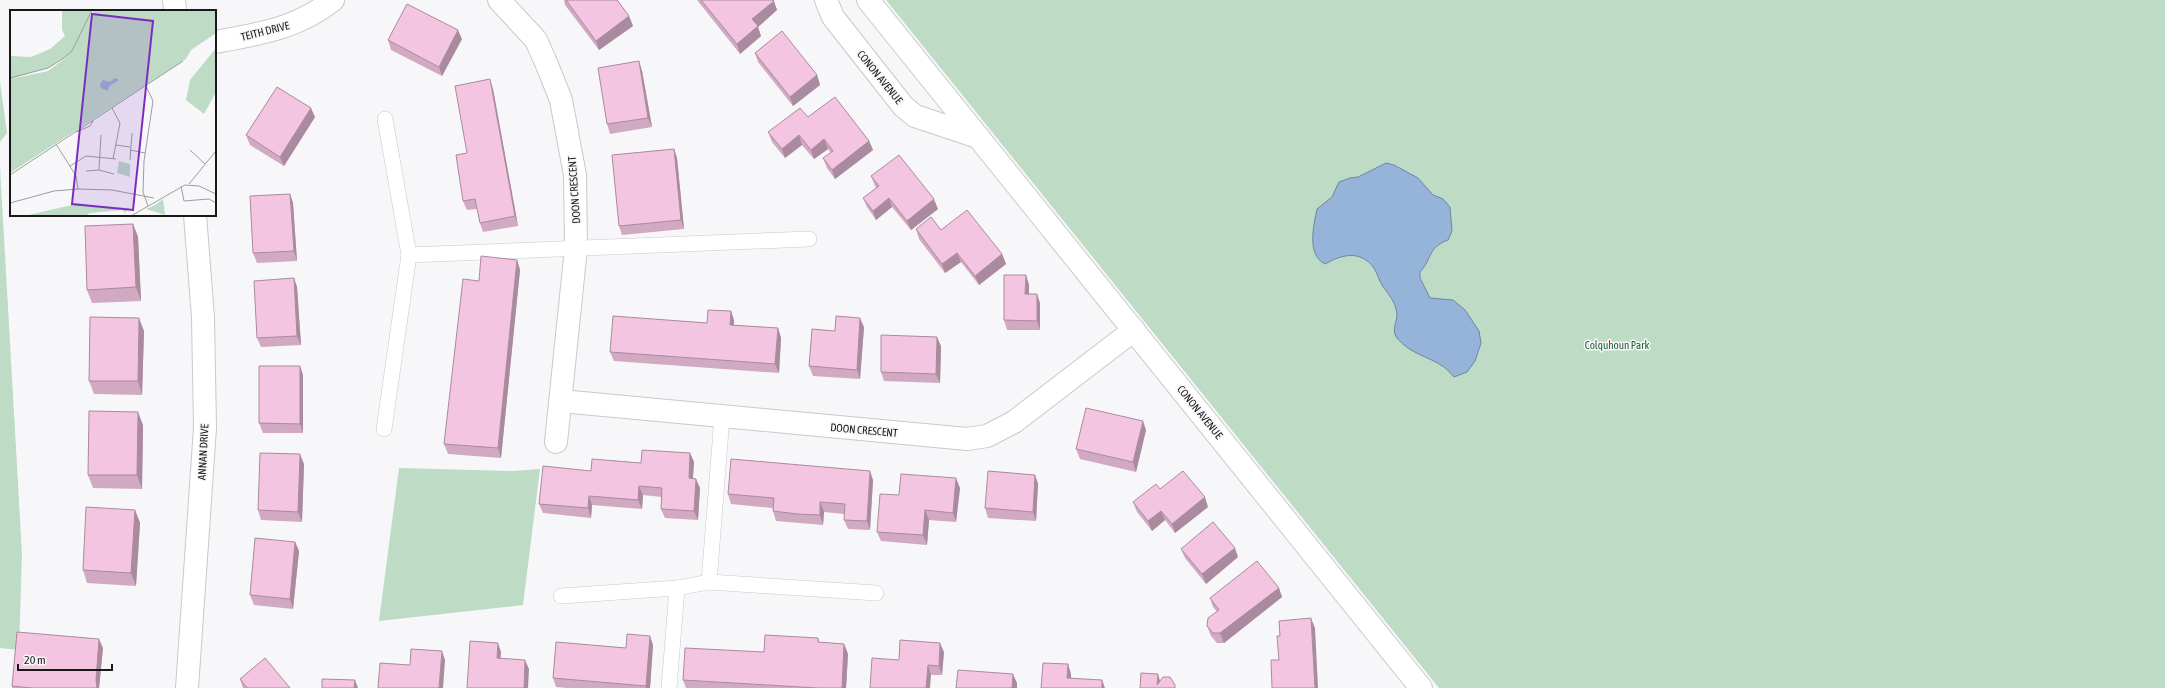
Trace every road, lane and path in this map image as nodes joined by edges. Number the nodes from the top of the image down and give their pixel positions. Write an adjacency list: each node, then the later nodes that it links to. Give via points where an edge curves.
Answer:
1 (174, 0): 6 (street)
2 (332, 0): 7 (street, TEITH DRIVE, via 290,26)
3 (499, 0): 12 (street, DOON CRESCENT, via 536,40 561,100 575,175)
4 (826, 0): 9 (street, CONON AVENUE, via 833,17 903,106 915,116)
5 (868, 0): 9 (street, CONON AVENUE)
6 (175, 10)
7 (216, 42)
8 (385, 119): 13 (lane)
9 (978, 137): 14 (street, CONON AVENUE)
10 (195, 216): 24 (street, ANNAN DRIVE, via 202,317 205,428)
11 (809, 239): 12 (lane)
12 (576, 248): 13 (lane); 15 (street, DOON CRESCENT)
13 (409, 255): 17 (lane)
14 (1134, 330): 16 (street, DOON CRESCENT, via 1014,422 987,436 967,439); 23 (street, CONON AVENUE)
15 (561, 401): 16 (street, DOON CRESCENT); 18 (street, DOON CRESCENT)
16 (722, 417): 19 (lane)
17 (384, 429)
18 (556, 442)
19 (709, 582): 20 (lane); 21 (lane)
20 (677, 588): 22 (lane); 25 (lane)
21 (876, 594)
22 (561, 596)
23 (1419, 687)
24 (187, 688)
25 (669, 688)

